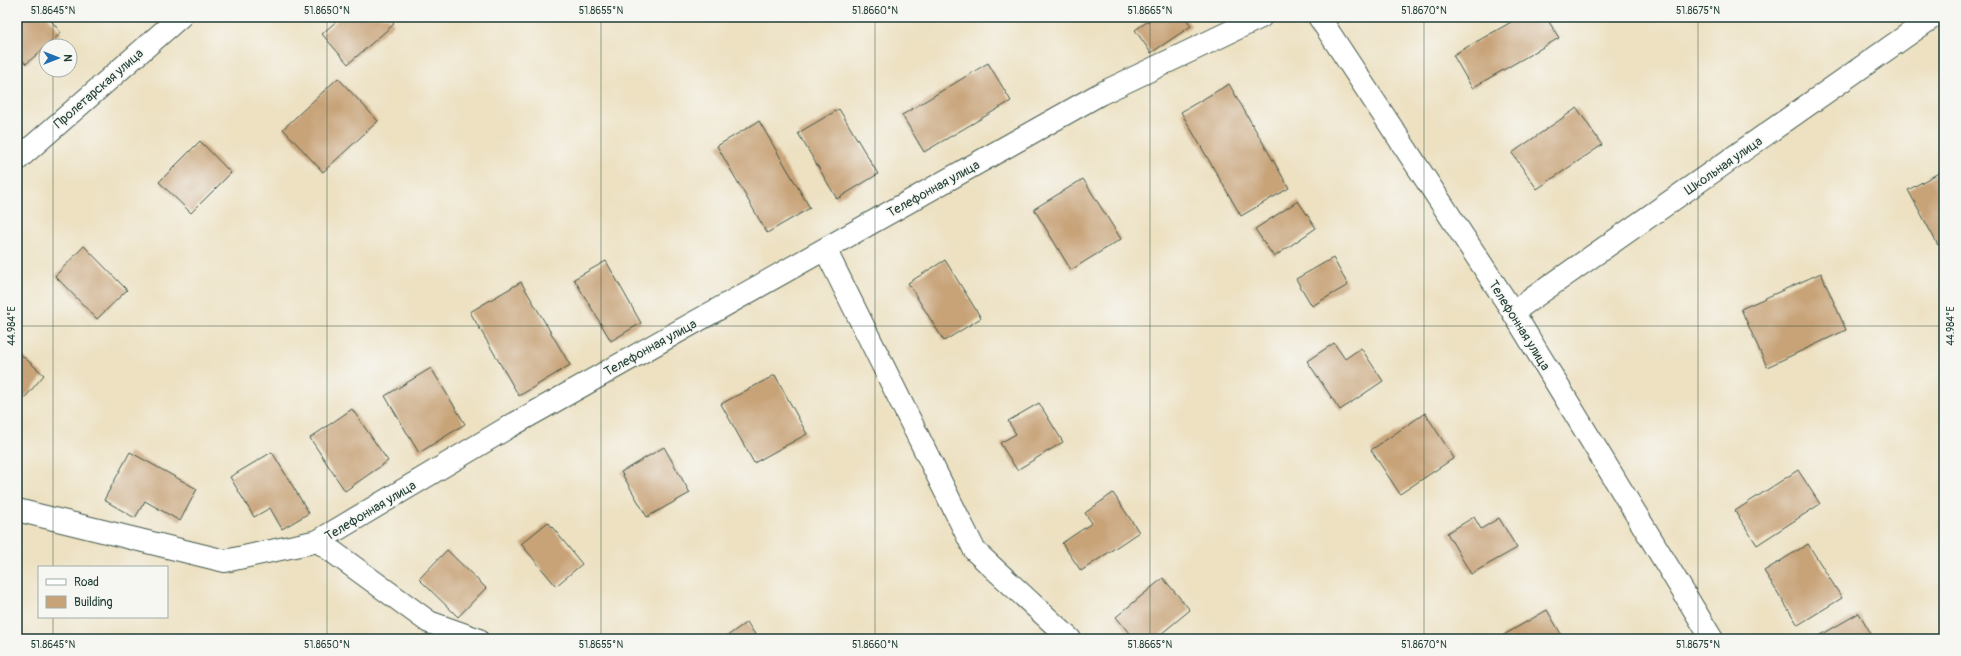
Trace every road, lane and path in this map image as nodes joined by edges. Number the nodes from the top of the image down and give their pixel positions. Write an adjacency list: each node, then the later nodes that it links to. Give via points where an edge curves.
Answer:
1 (180, 17): 5 (street, Пролетарская улица)
2 (1261, 17): 6 (street, Телефонная улица, via 1100,94)
3 (1319, 17): 7 (street, Телефонная улица)
4 (1933, 17): 7 (street, Школьная улица)
5 (17, 160)
6 (825, 249): 9 (street, Телефонная улица, via 506,428); 11 (street, via 975,551)
7 (1513, 312): 12 (street, Телефонная улица)
8 (17, 510): 9 (street, Телефонная улица, via 225,562)
9 (318, 541): 10 (street, via 429,622)
10 (477, 639)
11 (1070, 639)
12 (1712, 639)

